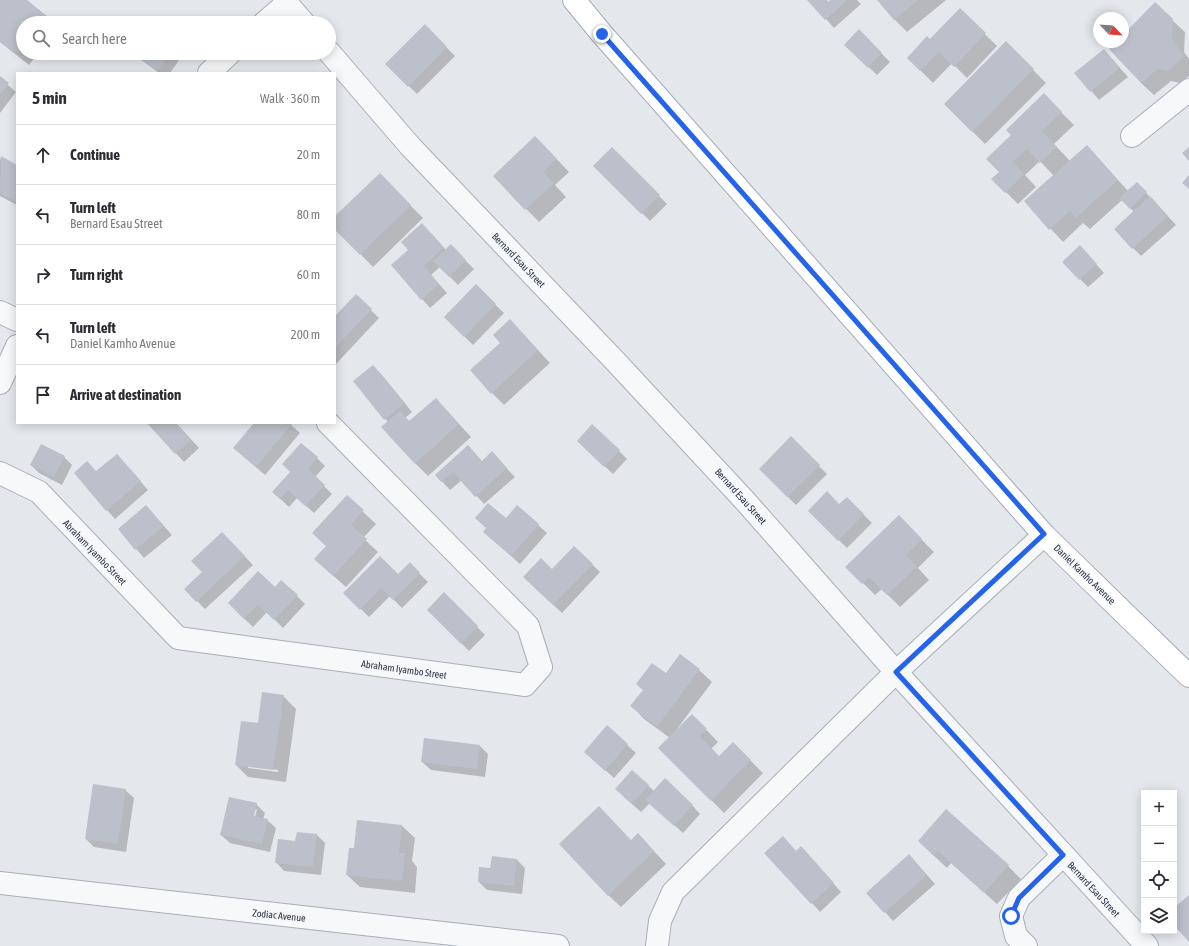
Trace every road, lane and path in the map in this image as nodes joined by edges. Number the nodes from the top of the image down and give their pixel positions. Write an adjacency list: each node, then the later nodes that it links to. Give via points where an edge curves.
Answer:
1 (574, 0): 16 (main road, Daniel Kamho Avenue)
2 (285, 1): 3 (street); 4 (street)
3 (271, 16)
4 (298, 16)
5 (222, 60): 7 (street)
6 (336, 60): 17 (street, Bernard Esau Street, via 410,146 747,503)
7 (209, 72)
8 (1189, 90): 9 (street)
9 (1132, 136)
10 (0, 312): 11 (street)
11 (16, 320)
12 (16, 348): 13 (street)
13 (0, 384)
14 (329, 424): 15 (street, Abraham Iyambo Street, via 528,626 541,667 525,685 178,638 38,492)
15 (0, 473)
16 (1044, 534): 17 (street); 18 (main road, Daniel Kamho Avenue)
17 (896, 672): 19 (street, Bernard Esau Street); 22 (street, via 672,892 660,920)
18 (1189, 676)
19 (1063, 855): 23 (street, via 1019,898 1011,916 1016,936); 24 (street, Bernard Esau Street)
20 (0, 883): 21 (street, Zodiac Avenue)
21 (558, 946)
22 (657, 946)
23 (1026, 946)
24 (1147, 946)

